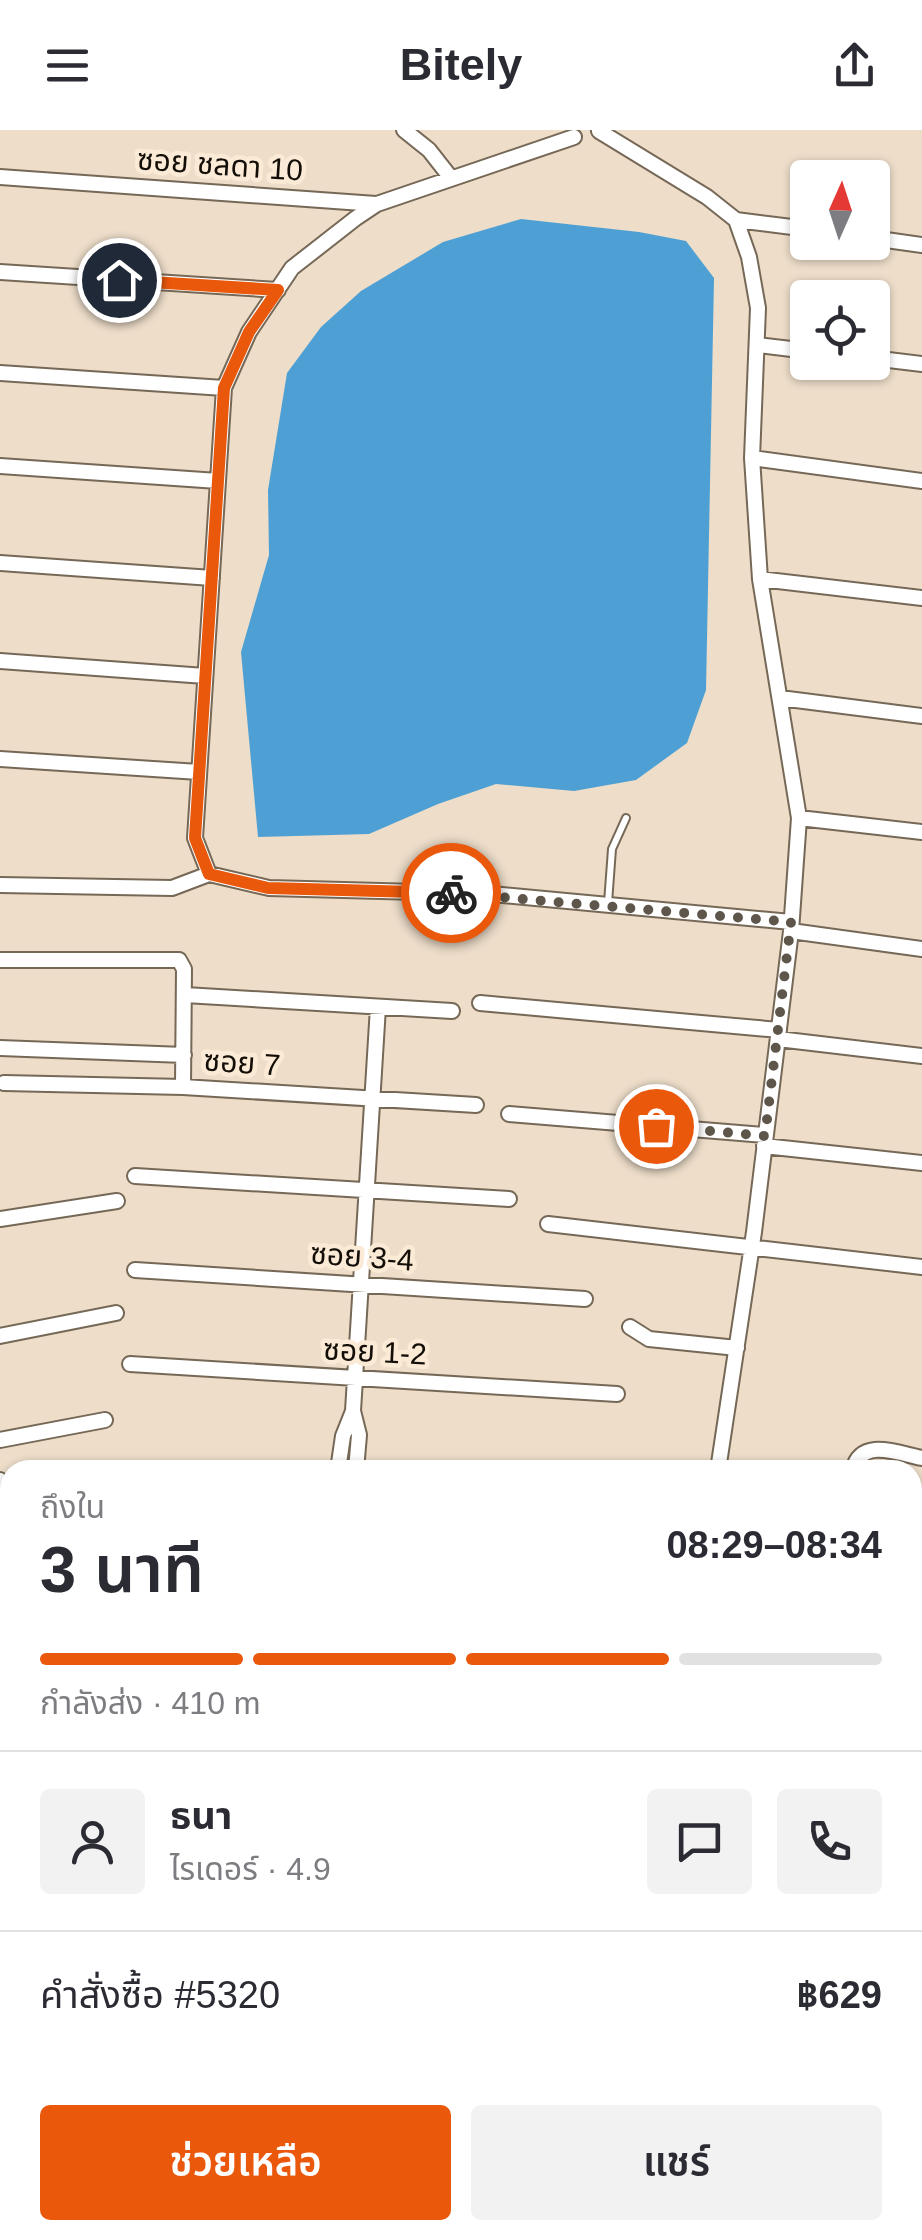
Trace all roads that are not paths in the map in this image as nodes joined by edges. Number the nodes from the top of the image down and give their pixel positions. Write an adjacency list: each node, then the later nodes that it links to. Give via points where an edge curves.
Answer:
1 (404, 130): 6 (street)
2 (629, 130): 4 (street)
3 (570, 134): 4 (street); 6 (street)
4 (604, 134): 8 (street)
5 (0, 177): 7 (street, ซอย ชลดา 10)
6 (451, 178): 7 (street)
7 (377, 204): 13 (street, via 292,268)
8 (736, 220): 9 (street); 14 (street, via 755,281)
9 (790, 228)
10 (890, 241): 11 (street)
11 (922, 245)
12 (0, 272): 13 (street)
13 (278, 290): 19 (street, via 249,332)
14 (758, 345): 15 (street); 20 (street)
15 (790, 349)
16 (890, 360): 17 (street)
17 (922, 364)
18 (0, 373): 19 (street)
19 (224, 388): 22 (street)
20 (752, 458): 23 (street); 26 (street)
21 (0, 466): 22 (street)
22 (218, 480): 25 (street)
23 (922, 480)
24 (0, 563): 25 (street)
25 (212, 578): 29 (street)
26 (760, 579): 27 (street); 30 (street)
27 (922, 598)
28 (0, 661): 29 (street)
29 (205, 676): 33 (street)
30 (780, 698): 31 (street); 35 (street)
31 (922, 716)
32 (0, 758): 33 (street)
33 (199, 772): 37 (street, via 195,838)
34 (626, 818): 39 (lane, via 612,849)
35 (799, 818): 36 (street); 40 (street)
36 (922, 832)
37 (209, 874): 38 (street, via 172,888); 39 (street, via 268,888)
38 (0, 885)
39 (608, 904): 40 (street)
40 (791, 926): 41 (street); 47 (street)
41 (922, 949)
42 (0, 960): 43 (street, via 180,960)
43 (185, 995): 45 (street); 49 (street)
44 (480, 1003): 47 (street)
45 (378, 1007): 46 (street); 53 (street)
46 (452, 1012)
47 (778, 1035): 50 (street); 56 (street)
48 (0, 1048): 49 (street)
49 (184, 1055): 52 (street)
50 (922, 1056)
51 (4, 1083): 52 (street, ซอย 7)
52 (183, 1087): 53 (street, ซอย 7)
53 (374, 1099): 54 (street, ซอย 7); 59 (street)
54 (476, 1105)
55 (509, 1114): 56 (street)
56 (765, 1140): 57 (street); 64 (street)
57 (922, 1163)
58 (135, 1176): 59 (street)
59 (369, 1190): 60 (street); 67 (street)
60 (509, 1200)
61 (117, 1201): 62 (street)
62 (0, 1219)
63 (548, 1224): 64 (street)
64 (752, 1246): 65 (street); 72 (street)
65 (922, 1268)
66 (135, 1270): 67 (street, ซอย 3-4)
67 (362, 1284): 68 (street, ซอย 3-4); 74 (street)
68 (585, 1299)
69 (116, 1314): 71 (street)
70 (630, 1327): 72 (street, via 649,1339)
71 (0, 1336)
72 (738, 1348): 82 (street)
73 (130, 1364): 74 (street, ซอย 1-2)
74 (356, 1378): 75 (street, ซอย 1-2); 76 (street)
75 (617, 1394)
76 (353, 1410): 80 (street); 81 (street)
77 (105, 1420): 78 (street)
78 (0, 1440)
79 (922, 1458): 83 (street, via 876,1448)
80 (339, 1460)
81 (357, 1460)
82 (720, 1460)
83 (856, 1460)

